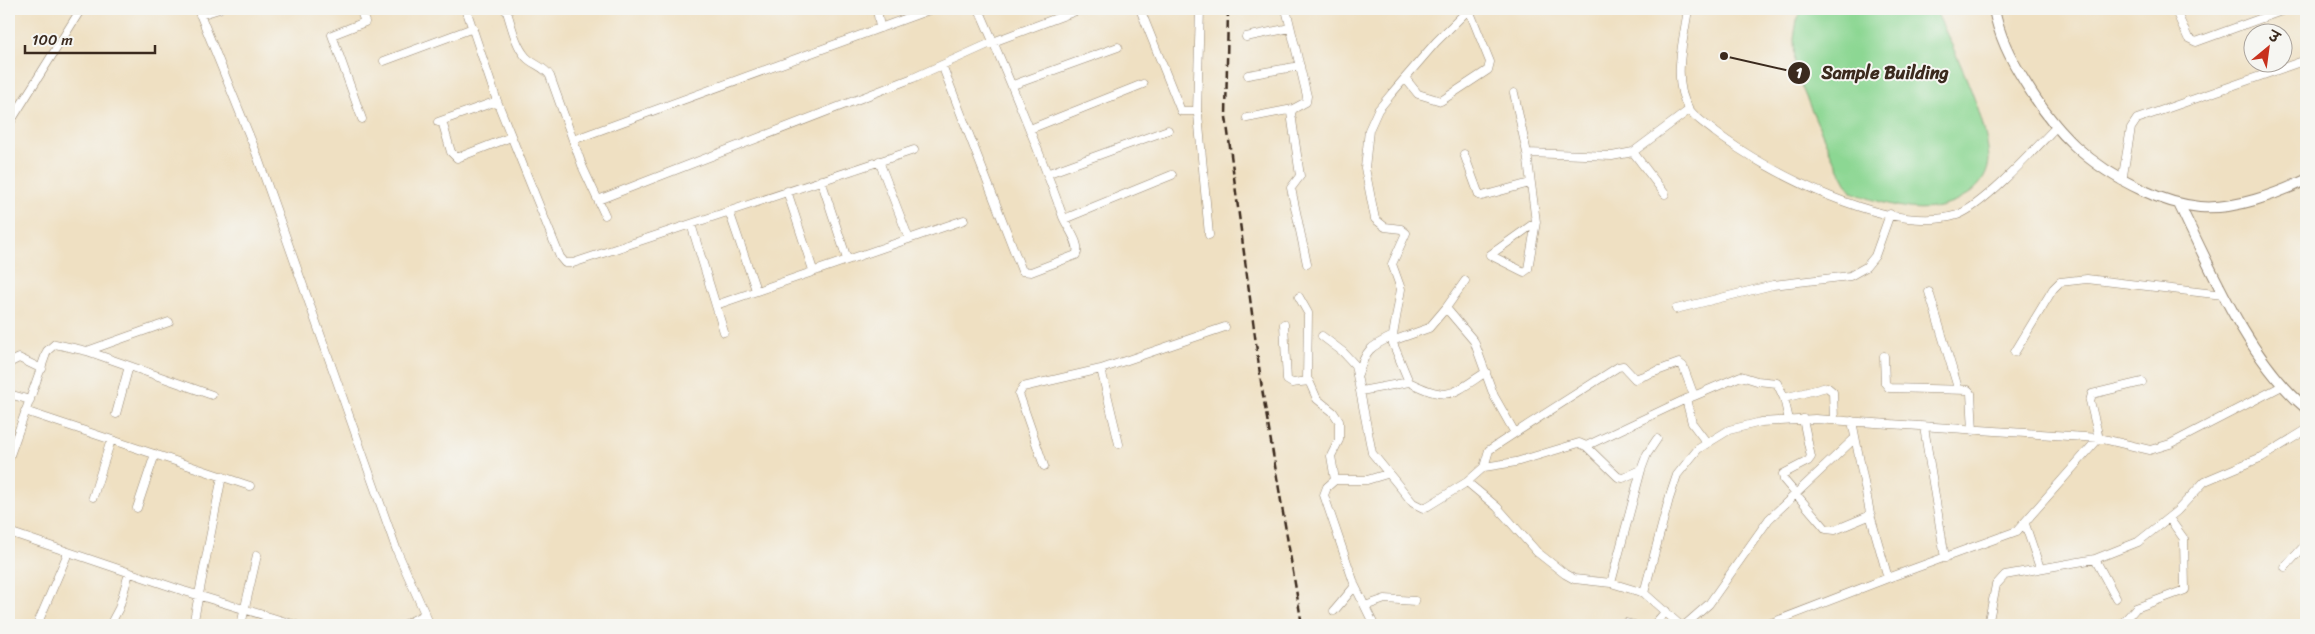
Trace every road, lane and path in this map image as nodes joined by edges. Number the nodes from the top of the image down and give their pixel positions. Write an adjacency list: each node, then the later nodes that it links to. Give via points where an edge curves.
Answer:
1 (80, 9): 40 (street)
2 (218, 9): 18 (street)
3 (360, 9): 38 (street, via 365,22 332,35)
4 (466, 9): 19 (street)
5 (506, 9): 45 (street, via 520,50 550,76)
6 (877, 9): 20 (street)
7 (932, 9): 20 (street)
8 (979, 9): 23 (street)
9 (1081, 9): 23 (street)
10 (1140, 9): 37 (street, via 1181,111)
11 (1200, 9): 37 (street)
12 (1286, 9): 21 (street)
13 (1469, 9): 30 (street); 30 (street, via 1490,62 1488,70 1441,101 1418,94)
14 (1688, 9): 36 (street, via 1680,82)
15 (1994, 9): 41 (street, via 2011,59)
16 (2175, 9): 17 (street, via 2188,38 2196,42)
17 (2287, 9)
18 (199, 12): 162 (street, via 254,147 397,552)
19 (473, 28): 26 (street); 34 (street)
20 (880, 28): 45 (street)
21 (1290, 28): 22 (street); 28 (street)
22 (1246, 37)
23 (993, 42): 27 (street); 32 (street)
24 (1118, 47): 32 (street)
25 (2306, 60): 55 (street, via 2137,119 2131,128)
26 (384, 61)
27 (942, 65): 59 (street); 64 (street, via 1022,271 1031,272 1076,255 1078,247)
28 (1300, 66): 29 (street); 35 (street, via 1307,100)
29 (1248, 75)
30 (1405, 78): 86 (street, via 1372,120 1364,155 1375,219 1384,228 1401,229 1406,233 1392,264 1401,289)
31 (1143, 84): 42 (street)
32 (1013, 85): 42 (street)
33 (1514, 93): 48 (street)
34 (497, 102): 44 (street); 44 (street, via 440,122 451,152 457,158)
35 (1293, 109): 39 (street); 71 (street, via 1300,176 1291,188)
36 (1689, 110): 47 (street); 62 (street, via 1726,140 1794,180 1848,202)
37 (1197, 112): 68 (street)
38 (362, 118)
39 (1247, 118)
40 (9, 124)
41 (2056, 128): 55 (street, via 2089,159); 62 (street, via 1969,209 1940,218)
42 (1030, 129): 51 (street)
43 (1168, 130): 51 (street)
44 (512, 137): 67 (street, via 565,263)
45 (573, 140): 59 (street)
46 (914, 150): 50 (street)
47 (1633, 152): 48 (street, via 1612,156); 58 (street)
48 (1527, 153): 56 (street)
49 (1464, 154): 56 (street, via 1482,196)
50 (879, 161): 53 (street); 69 (street)
51 (1049, 173): 64 (street)
52 (1172, 175): 64 (street)
53 (821, 180): 57 (street); 70 (street)
54 (2306, 180): 60 (street, via 2254,200 2203,208)
55 (2122, 181): 60 (street)
56 (1530, 182): 66 (street)
57 (787, 191): 61 (street); 72 (street)
58 (1665, 194)
59 (598, 200): 63 (street)
60 (2179, 204): 76 (street)
61 (729, 211): 67 (street); 74 (street)
62 (1890, 214): 80 (street, via 1875,256 1866,267 1850,276 1773,285)
63 (605, 215)
64 (1064, 219)
65 (964, 220): 69 (street)
66 (1536, 222): 66 (street, via 1526,272 1490,255 1491,252)
67 (691, 224): 78 (street)
68 (1209, 235)
69 (909, 239): 70 (street)
70 (847, 259): 72 (street)
71 (1307, 264)
72 (813, 270): 74 (street)
73 (1465, 281): 79 (street)
74 (756, 290): 78 (street)
75 (1929, 292): 100 (street)
76 (2223, 295): 88 (street, via 2087,279 2060,282 2053,288); 99 (street)
77 (1299, 297): 96 (street, via 1308,313)
78 (716, 305): 84 (street)
79 (1446, 308): 86 (street, via 1429,328); 94 (street, via 1474,341)
80 (1676, 309)
81 (169, 322): 87 (street)
82 (1284, 324): 96 (street, via 1287,380 1292,383)
83 (1225, 327): 93 (street)
84 (724, 332)
85 (1322, 336): 95 (street, via 1350,358)
86 (1393, 339): 95 (street, via 1370,348); 97 (street)
87 (87, 351): 91 (street); 92 (street, via 55,344 47,351)
88 (2015, 352)
89 (1884, 356): 100 (street, via 1885,383 1889,388)
90 (9, 363): 92 (street, via 19,358)
91 (129, 366): 103 (street); 109 (street)
92 (42, 369): 106 (street)
93 (1101, 369): 124 (street); 128 (street, via 1023,387 1019,391)
94 (1486, 372): 97 (street, via 1445,395); 117 (street, via 1494,396)
95 (1358, 374): 101 (street)
96 (1307, 380): 133 (street, via 1317,399 1339,421 1339,440 1331,456)
97 (1409, 382): 101 (street)
98 (2142, 382): 119 (street, via 2096,392 2090,397)
99 (2282, 386): 107 (street); 119 (street, via 2160,448 2144,450)
100 (1958, 388): 116 (street, via 1971,393)
101 (1361, 391): 131 (street, via 1372,453)
102 (9, 394): 106 (street)
103 (212, 395)
104 (1690, 398): 105 (street, via 1741,376 1776,383); 117 (street, via 1681,364 1635,379 1621,366); 123 (street, via 1692,422); 125 (street)
105 (1784, 398): 111 (street); 112 (street, via 1830,388)
106 (30, 400): 108 (street)
107 (2306, 408)
108 (25, 411): 120 (street); 122 (street)
109 (116, 414)
110 (1803, 419): 111 (street); 112 (street); 136 (street, via 1812,457 1782,477)
111 (1789, 420): 123 (street, via 1740,427)
112 (1834, 420): 113 (street)
113 (1852, 422): 114 (street); 118 (street)
114 (1924, 427): 116 (street); 146 (street)
115 (2306, 430): 140 (street, via 2262,457 2205,482)
116 (1973, 431): 119 (street)
117 (1515, 433): 129 (street, via 1489,450)
118 (1855, 438): 136 (street); 139 (street)
119 (2099, 438): 141 (street)
120 (111, 440): 126 (street); 137 (street)
121 (1657, 440): 130 (street)
122 (12, 441): 127 (street)
123 (1707, 443): 154 (street, via 1684,465 1673,486)
124 (1119, 444)
125 (1586, 446): 129 (street, via 1575,443 1516,462); 130 (street, via 1618,477)
126 (155, 454): 132 (street); 138 (street)
127 (9, 458)
128 (1044, 466)
129 (1484, 466): 134 (street)
130 (1641, 470): 152 (street)
131 (1387, 474): 133 (street, via 1367,480); 134 (street, via 1413,504 1423,508)
132 (222, 476): 135 (street); 155 (street)
133 (1335, 480): 153 (street, via 1324,495)
134 (1467, 482): 152 (street, via 1497,507 1537,552 1557,569 1574,579)
135 (250, 486)
136 (1795, 496): 139 (street, via 1822,527 1830,530); 177 (street, via 1760,528 1709,604)
137 (92, 497)
138 (137, 508)
139 (1871, 515): 151 (street)
140 (2169, 518): 147 (street, via 2133,544); 180 (street, via 2184,539 2185,590 2136,608)
141 (2025, 524): 146 (street, via 2008,536); 149 (street)
142 (9, 532): 144 (street)
143 (2306, 544): 148 (street)
144 (68, 553): 150 (street); 165 (street)
145 (257, 554): 159 (street)
146 (1944, 558): 151 (street)
147 (2095, 559): 149 (street); 156 (street)
148 (2285, 567)
149 (2040, 568): 179 (street, via 2001,577 1994,589)
150 (129, 573): 155 (street); 166 (street, via 119,608)
151 (1888, 578): 178 (street)
152 (1611, 583): 154 (street)
153 (1355, 586): 158 (street); 160 (street)
154 (1644, 593): 161 (street)
155 (198, 595): 159 (street); 167 (street)
156 (2116, 598)
157 (1415, 601): 158 (street, via 1385,599)
158 (1364, 606): 173 (street)
159 (244, 609): 163 (street); 168 (street)
160 (1334, 611)
161 (1666, 611): 175 (street); 176 (street)
162 (426, 614): 171 (street); 172 (street)
163 (265, 615): 169 (street); 170 (street)
164 (1625, 623): 174 (street)
165 (37, 625)
166 (110, 625)
167 (193, 625)
168 (241, 625)
169 (264, 625)
170 (296, 625)
171 (404, 625)
172 (430, 625)
173 (1374, 625)
174 (1634, 625)
175 (1654, 625)
176 (1680, 625)
177 (1685, 625)
178 (1766, 625)
179 (1988, 625)
180 (2122, 625)

